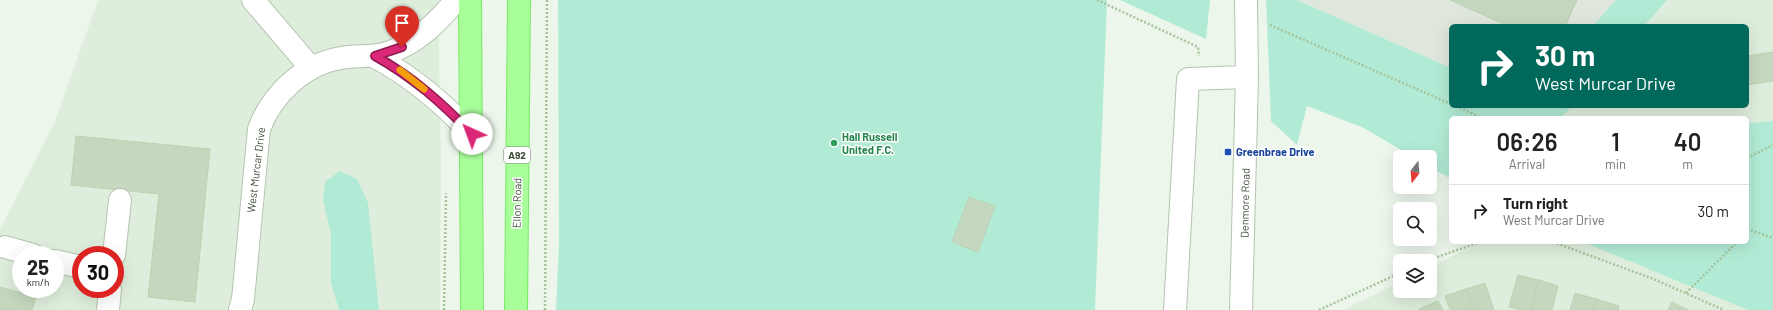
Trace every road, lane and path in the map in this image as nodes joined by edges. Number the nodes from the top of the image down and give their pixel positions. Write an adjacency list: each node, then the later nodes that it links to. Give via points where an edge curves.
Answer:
1 (253, 0): 9 (street)
2 (456, 0): 8 (street, West Murcar Drive, via 417,38 402,47)
3 (470, 0): 15 (main road)
4 (519, 0): 36 (main road, Ellon Road / A92)
5 (547, 0): 37 (path)
6 (1097, 0): 11 (path, via 1198,47)
7 (1247, 8): 10 (street, Denmore Road); 12 (path)
8 (375, 56): 9 (street, West Murcar Drive, via 342,57); 15 (street, via 419,84)
9 (311, 68): 33 (street, West Murcar Drive, via 279,94 259,129)
10 (1247, 77): 11 (street); 39 (street, Denmore Road)
11 (1201, 78): 38 (street, via 1188,78)
12 (1449, 103)
13 (1460, 108): 14 (path)
14 (1478, 116)
15 (472, 134): 35 (main road)
16 (1773, 145): 17 (path)
17 (1749, 157)
18 (446, 187): 34 (path)
19 (120, 200): 25 (street)
20 (1749, 230): 21 (path)
21 (1773, 238)
22 (1474, 244): 28 (path)
23 (1558, 244): 30 (path)
24 (1735, 244): 30 (path)
25 (115, 246)
26 (5, 247): 27 (street)
27 (12, 249)
28 (1437, 257)
29 (1393, 276): 40 (path)
30 (1686, 293): 41 (path)
31 (109, 298): 32 (street)
32 (108, 310)
33 (240, 310)
34 (444, 310)
35 (472, 310)
36 (516, 310)
37 (545, 310)
38 (1174, 310)
39 (1241, 310)
40 (1319, 310)
41 (1724, 310)

